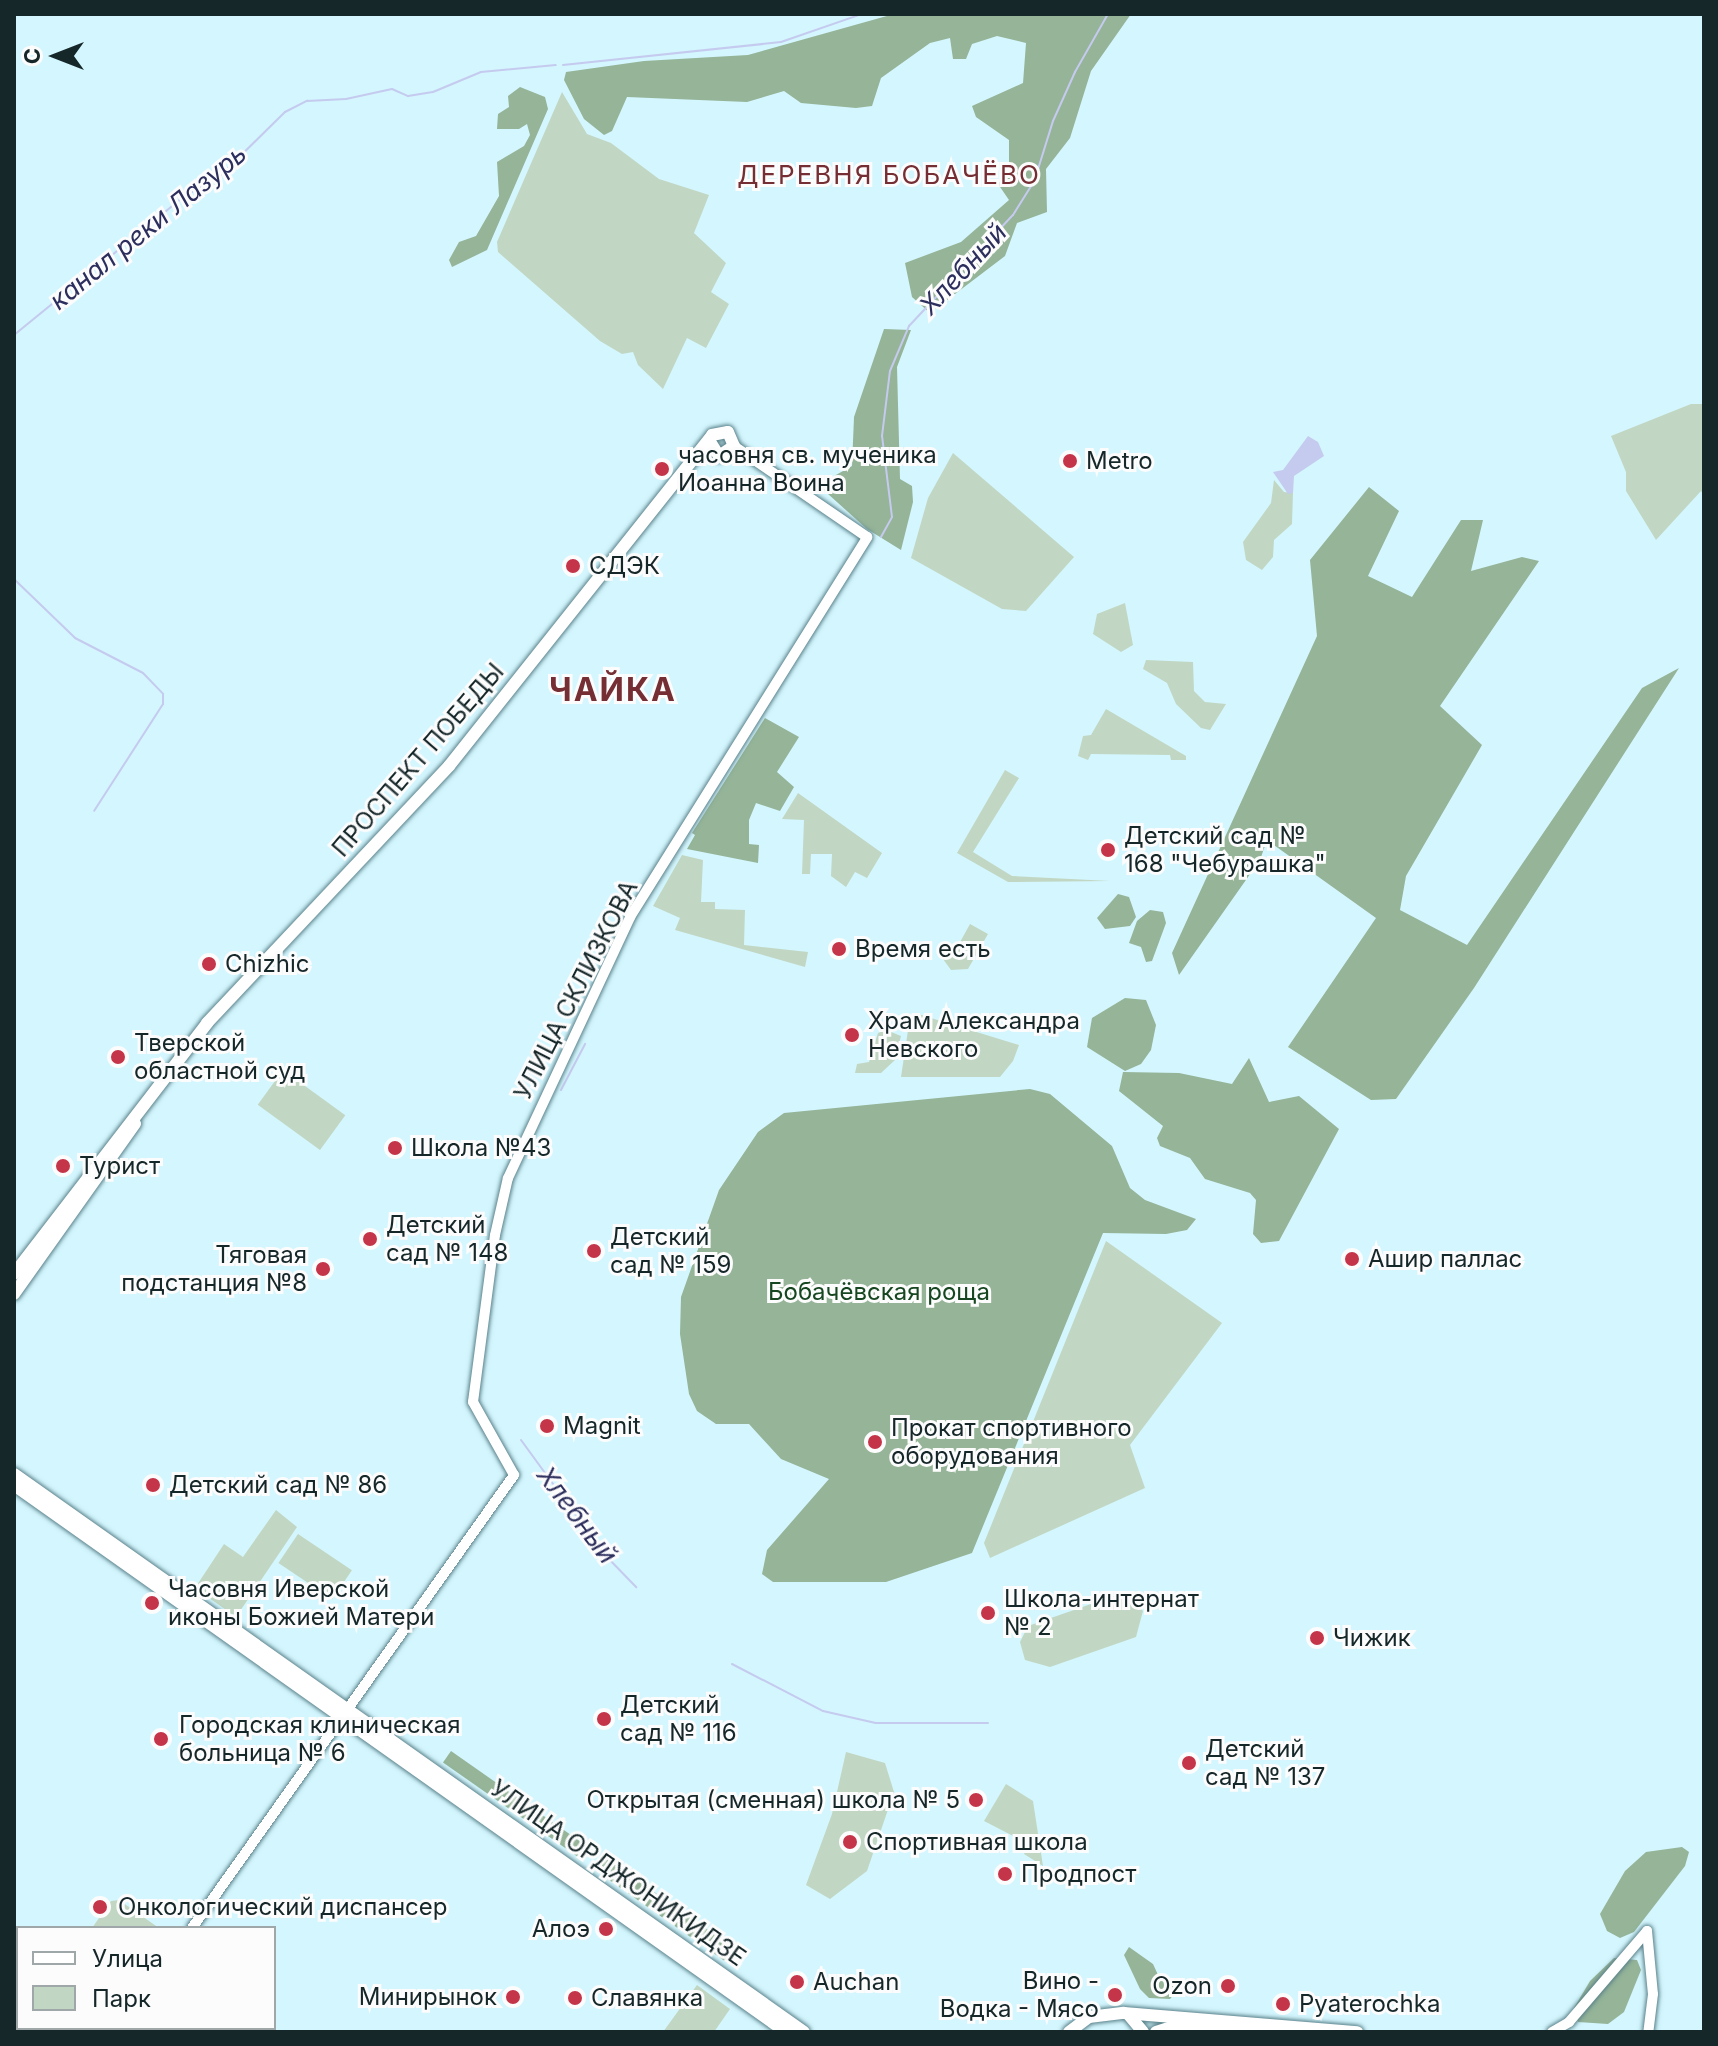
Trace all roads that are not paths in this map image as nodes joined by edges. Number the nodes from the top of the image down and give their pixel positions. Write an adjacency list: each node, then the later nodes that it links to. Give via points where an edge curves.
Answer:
1 (709, 440): 2 (main road, via 724,431); 3 (main road); 5 (main road, ПРОСПЕКТ ПОБЕДЫ)
2 (734, 446): 3 (main road); 4 (street)
3 (721, 456): 4 (street); 5 (main road)
4 (754, 461): 11 (street, УЛИЦА СКЛИЗКОВА, via 867,537 630,917 522,1142 497,1223 473,1400 476,1414 514,1475)
5 (692, 465): 6 (main road, ПРОСПЕКТ ПОБЕДЫ, via 449,766 207,1023)
6 (166, 1074): 7 (main road, ПРОСПЕКТ ПОБЕДЫ); 8 (main road, ПРОСПЕКТ ПОБЕДЫ)
7 (14, 1274)
8 (14, 1294)
9 (14, 1474): 11 (main road, УЛИЦА ОРДЖОНИКИДЗЕ)
10 (14, 1485): 11 (main road, УЛИЦА ОРДЖОНИКИДЗЕ)
11 (345, 1713): 12 (street, УЛИЦА СКЛИЗКОВА); 14 (main road, УЛИЦА ОРДЖОНИКИДЗЕ); 16 (main road, УЛИЦА ОРДЖОНИКИДЗЕ)
12 (193, 1926)
13 (1627, 1956): 15 (street, via 1641,1957); 15 (street, via 1647,1931); 25 (street, via 1569,2022)
14 (716, 1970): 16 (main road); 19 (main road, УЛИЦА ОРДЖОНИКИДЗЕ)
15 (1651, 1970): 26 (street)
16 (701, 1972): 18 (main road, УЛИЦА ОРДЖОНИКИДЗЕ)
17 (1124, 2013): 20 (main road, via 1089,2017); 21 (main road, via 1137,2020); 24 (main road)
18 (786, 2032)
19 (804, 2032)
20 (1069, 2032)
21 (1143, 2032)
22 (1156, 2032): 23 (main road, via 1178,2025)
23 (1259, 2032)
24 (1357, 2032)
25 (1552, 2032)
26 (1648, 2032)

